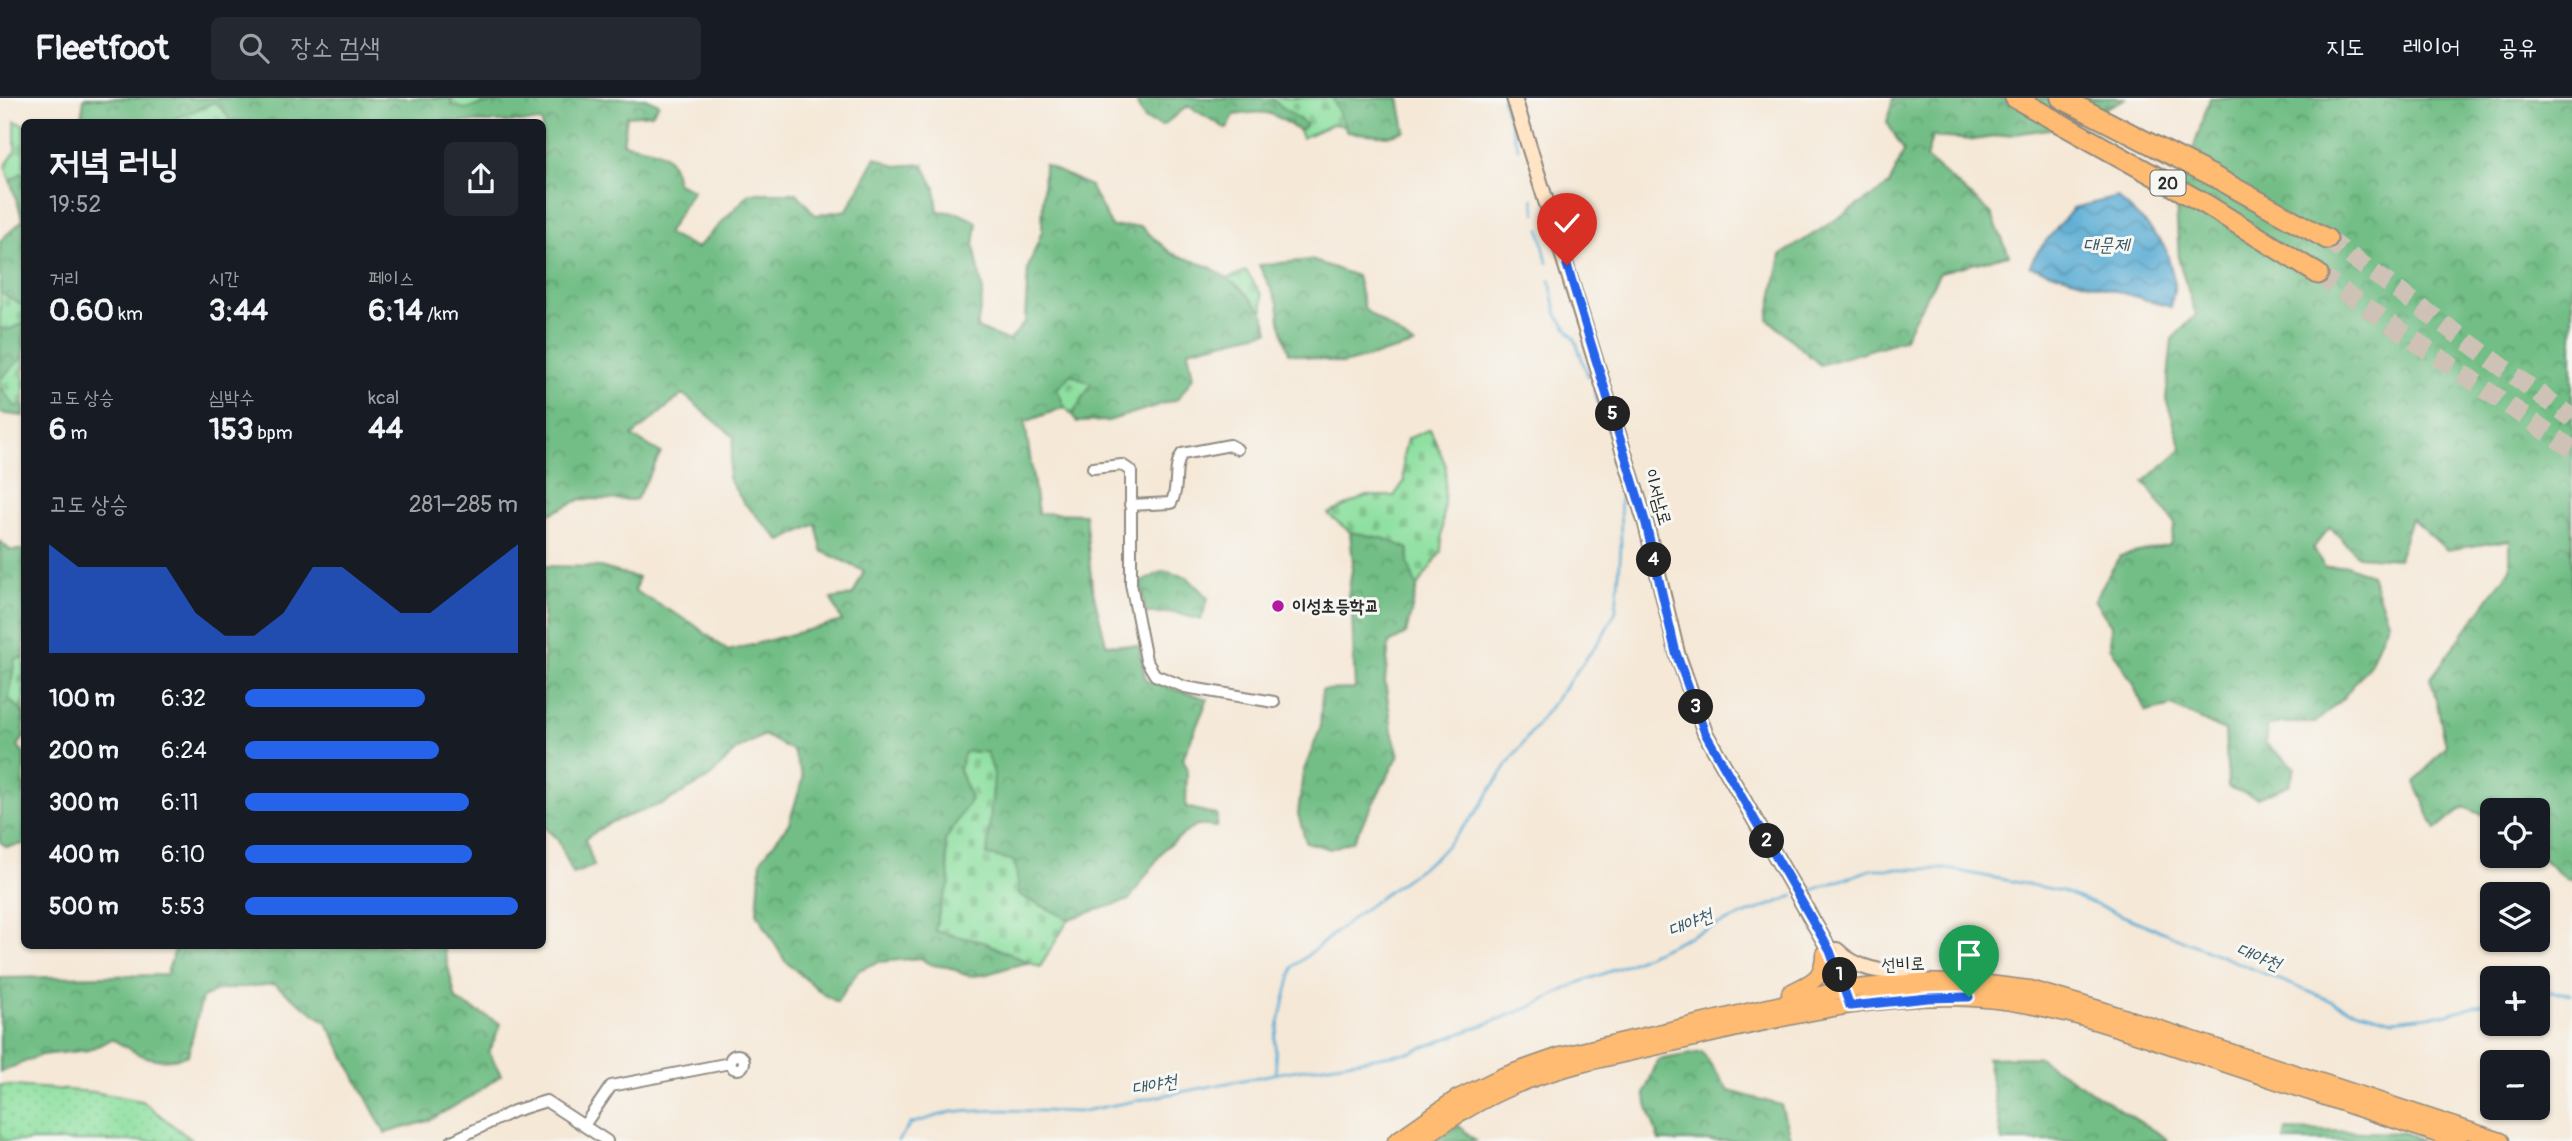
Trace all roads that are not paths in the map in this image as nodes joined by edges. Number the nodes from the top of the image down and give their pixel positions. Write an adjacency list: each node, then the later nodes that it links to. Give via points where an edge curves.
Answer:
1 (1514, 98): 10 (main road, 이서남로, via 1646,524 1676,653 1705,733)
2 (2015, 98): 5 (highway, 20, via 2207,205)
3 (2061, 98): 4 (highway, 20)
4 (2327, 239)
5 (2318, 274)
6 (1237, 449): 8 (street, via 1230,445 1182,454 1171,502)
7 (1093, 468): 8 (street, via 1122,464 1131,471)
8 (1130, 505): 9 (street, via 1131,584 1146,660 1155,675 1185,687)
9 (1274, 702)
10 (1830, 951): 11 (main road, via 1837,950 1847,961 1874,971 1916,974); 12 (main road, 이서남로); 13 (main road, via 1824,954 1818,977 1790,992)
11 (1919, 982): 12 (main road, 선비로); 22 (main road, 선비로, via 2029,989)
12 (1845, 989): 13 (main road, 선비로); 14 (main road, 이서남로)
13 (1789, 1000): 19 (main road, 선비로, via 1560,1056 1503,1076 1456,1099)
14 (1850, 1006): 20 (main road, 선비로, via 1561,1069 1512,1086 1452,1117); 21 (main road, 선비로, via 1928,998 2012,1001 2092,1020)
15 (730, 1063): 16 (street, via 611,1086)
16 (584, 1125): 17 (street, via 546,1101); 18 (street)
17 (452, 1141)
18 (607, 1141)
19 (1396, 1141)
20 (1418, 1141)
21 (2459, 1141)
22 (2501, 1141)

